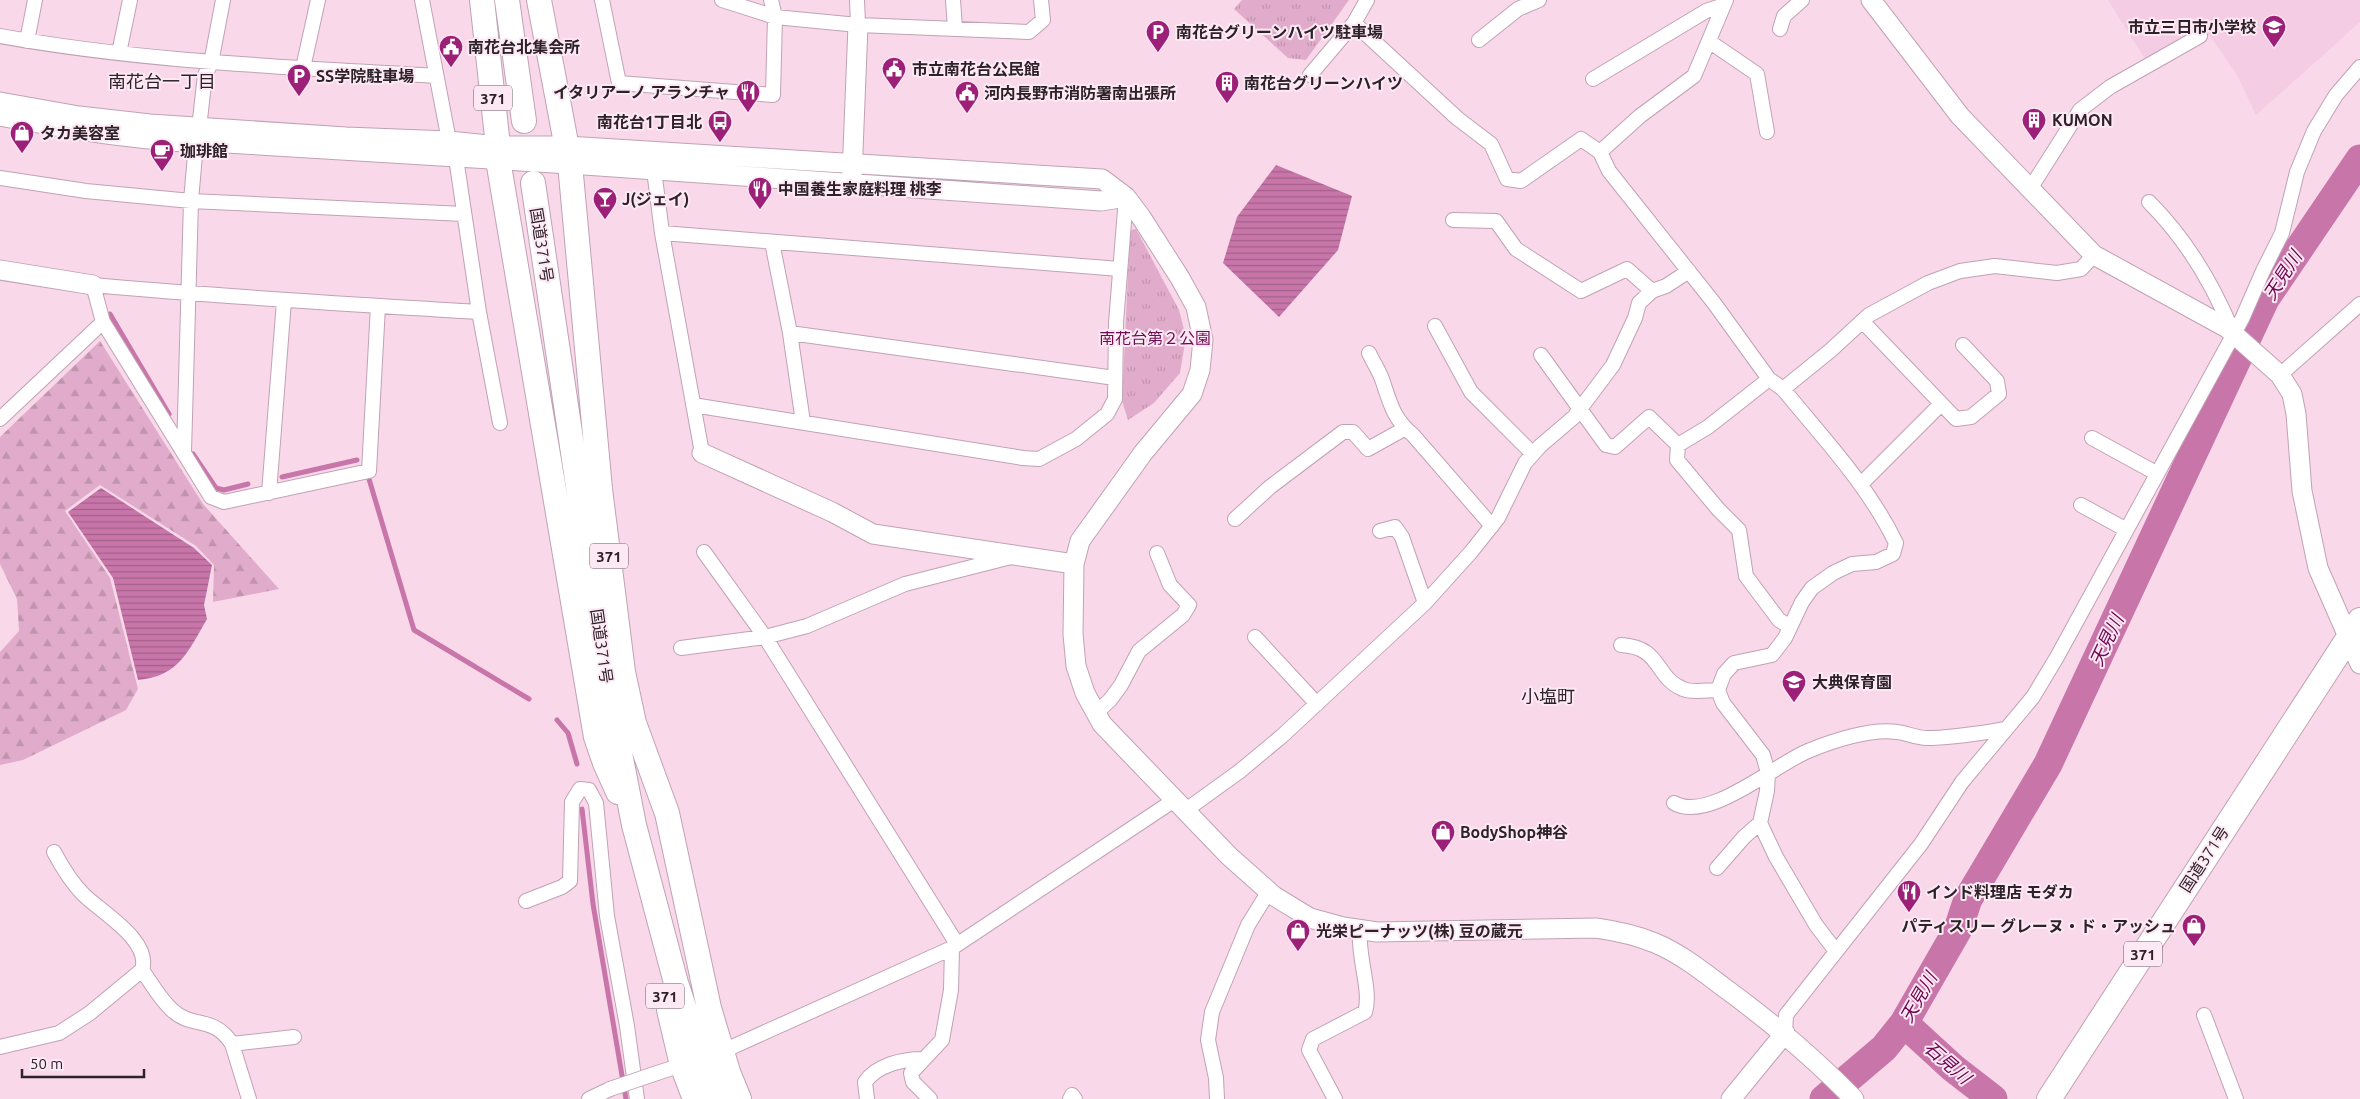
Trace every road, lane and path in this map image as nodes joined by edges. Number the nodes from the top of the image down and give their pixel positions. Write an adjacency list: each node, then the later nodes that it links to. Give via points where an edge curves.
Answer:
1 (35, 0): 28 (street)
2 (130, 0): 30 (street)
3 (223, 0): 31 (street)
4 (318, 0): 33 (street)
5 (422, 0): 35 (street)
6 (482, 0): 44 (highway, 371)
7 (507, 0): 39 (highway, 371)
8 (539, 0): 45 (highway, 371)
9 (602, 0): 20 (street, via 619,83 773,95)
10 (722, 0): 20 (street)
11 (771, 0): 20 (street)
12 (857, 0): 22 (street)
13 (953, 0): 23 (street)
14 (1041, 0): 23 (street, via 1043,20 1029,32)
15 (1367, 0): 21 (street)
16 (1539, 0): 27 (street, via 1518,9)
17 (1802, 0): 24 (street, via 1784,16)
18 (1871, 0): 51 (street, via 1960,116)
19 (1725, 3): 29 (street); 36 (street)
20 (775, 17): 22 (street)
21 (1354, 23): 34 (street); 43 (street, via 1457,118 1491,144 1507,179 1520,181 1581,139)
22 (858, 25): 23 (street); 46 (street)
23 (955, 28)
24 (1780, 29)
25 (0, 36): 28 (street)
26 (2200, 36): 51 (street, via 2110,87 2080,110)
27 (1479, 40)
28 (27, 41): 30 (street)
29 (1710, 42): 40 (street, via 1757,74); 43 (street, via 1694,76 1640,116)
30 (119, 53): 31 (street)
31 (210, 63): 33 (street); 41 (street, via 205,75)
32 (2360, 67): 74 (street, via 2336,95 2314,132 2297,172 2282,233)
33 (304, 68): 35 (street)
34 (1310, 75)
35 (435, 76): 42 (street)
36 (1593, 79)
37 (0, 102): 41 (street)
38 (0, 116): 41 (street, via 94,134)
39 (524, 120)
40 (1767, 132)
41 (198, 136): 42 (street); 53 (street)
42 (452, 149): 44 (street); 44 (street, via 469,143); 55 (street)
43 (1600, 152): 62 (street, via 1620,186)
44 (498, 153): 45 (street); 119 (highway, 371, via 596,738)
45 (569, 155): 46 (street); 47 (street); 135 (highway, 371, via 600,489 623,672 634,723 667,813)
46 (853, 164): 50 (street); 52 (street, via 1102,179)
47 (654, 170): 50 (street); 57 (street)
48 (0, 178): 53 (street, via 86,191)
49 (533, 183): 117 (highway, 国道371号 / 371)
50 (852, 185): 52 (street, via 1101,201)
51 (2030, 189): 59 (street)
52 (1126, 198): 60 (street); 105 (street, via 1196,306 1203,340 1200,370 1192,394 1143,453 1080,541)
53 (191, 201): 55 (street); 65 (street)
54 (2149, 202): 74 (street, via 2167,220 2200,266)
55 (464, 214): 69 (street)
56 (1453, 220): 64 (street, via 1496,221 1516,249 1581,291 1627,269)
57 (662, 233): 58 (street); 83 (street)
58 (772, 242): 60 (street); 73 (street)
59 (2094, 255): 70 (street, via 2081,268 2057,273 1995,266 1960,271 1928,283); 74 (street)
60 (1120, 269): 79 (street)
61 (0, 270): 63 (street)
62 (1689, 271): 64 (street); 80 (street)
63 (93, 285): 65 (street); 71 (street)
64 (1652, 291): 84 (street, via 1639,303 1613,365)
65 (188, 294): 66 (street); 91 (street)
66 (284, 301): 68 (street); 96 (street)
67 (2360, 304): 78 (street)
68 (378, 306): 69 (street); 96 (street, via 369,471)
69 (479, 312): 87 (street)
70 (1862, 321): 81 (street); 82 (street)
71 (103, 322): 85 (street); 91 (street)
72 (1435, 326): 93 (street, via 1471,392)
73 (790, 333): 79 (street); 86 (street)
74 (2235, 335): 78 (street); 94 (street)
75 (1963, 345): 82 (street, via 1997,381 1999,394 1970,417 1956,419)
76 (1369, 353): 88 (street, via 1389,405)
77 (1541, 355): 84 (street)
78 (2274, 370): 108 (street, via 2292,394 2302,491 2318,568)
79 (1115, 378): 86 (street, via 1115,399 1107,414 1076,439 1039,459)
80 (1769, 380): 81 (street); 90 (street, via 1708,428)
81 (1783, 389): 95 (street)
82 (1941, 404): 95 (street)
83 (694, 405): 86 (street); 92 (street)
84 (1580, 410): 90 (street, via 1606,445 1614,447 1649,417); 93 (street)
85 (0, 419)
86 (803, 422)
87 (500, 423)
88 (1404, 429): 98 (street, via 1368,449 1353,432 1343,432 1270,487); 99 (street, via 1413,435)
89 (2092, 438): 94 (street)
90 (1678, 445): 107 (street, via 1677,460 1739,530 1746,576 1779,620)
91 (184, 452): 96 (street, via 211,497 224,502)
92 (702, 453): 104 (street, via 873,534)
93 (1534, 454): 99 (street)
94 (2156, 473): 100 (street)
95 (1861, 484): 107 (street, via 1896,543 1894,554 1876,562 1852,564 1819,583 1802,602)
96 (269, 493)
97 (2081, 505): 100 (street)
98 (1235, 519)
99 (1492, 526): 106 (street)
100 (2125, 529): 118 (street, via 2033,697)
101 (1380, 531): 106 (street, via 1395,527 1402,538)
102 (704, 552): 109 (street)
103 (1157, 553): 116 (street, via 1170,585 1189,605 1183,614 1139,651 1116,693)
104 (1011, 556): 105 (street); 109 (street, via 905,584 807,626)
105 (1074, 564): 116 (street, via 1076,666)
106 (1425, 603): 115 (street)
107 (1790, 627): 114 (street, via 1772,656 1734,663 1724,674)
108 (2354, 629): 113 (street); 144 (highway, 国道371号 / 371)
109 (765, 637): 112 (street); 131 (street)
110 (1255, 637): 115 (street)
111 (1621, 645): 114 (street, via 1651,654 1670,682 1684,690)
112 (682, 648)
113 (2360, 664)
114 (1718, 690): 120 (street, via 1723,703 1763,755)
115 (1317, 704): 122 (street, via 1240,771)
116 (1096, 713): 122 (street, via 1102,724)
117 (614, 726): 124 (highway, 国道371号 / 371); 135 (highway, 371, via 642,782 679,920)
118 (2006, 729): 120 (street, via 1923,738 1882,731 1831,742 1788,760); 132 (street, via 1962,782 1921,844)
119 (605, 764): 124 (highway, 371); 134 (highway, 371)
120 (1768, 773): 121 (street, via 1744,790 1713,803 1681,807); 123 (street)
121 (1674, 803)
122 (1181, 804): 128 (street, via 1229,856); 131 (street)
123 (1760, 823): 126 (street); 132 (street, via 1812,918)
124 (634, 826): 127 (highway, 国道371号 / 371)
125 (54, 852): 133 (street, via 66,874 84,895 129,933 141,953)
126 (1717, 868)
127 (650, 889): 134 (highway, 371); 149 (highway, 国道371号 / 371, via 690,1027)
128 (1269, 891): 130 (street, via 1310,918); 156 (street, via 1248,925 1212,1012 1208,1040)
129 (526, 901): 147 (street, via 570,881 572,802 580,789 590,790 596,803 607,916)
130 (1360, 929): 137 (street, via 1377,932 1596,928 1622,931 1678,954); 157 (street, via 1358,944 1368,1002 1365,1012 1313,1039 1309,1050)
131 (955, 946): 141 (street, via 942,1040); 142 (street)
132 (1835, 950): 137 (street, via 1786,1014)
133 (142, 970): 139 (street, via 172,1011 188,1020 220,1029); 140 (street, via 90,1013 59,1032)
134 (659, 971): 143 (highway, 371)
135 (709, 1008): 142 (highway, 371)
136 (2204, 1016): 160 (street)
137 (1785, 1033): 158 (street); 159 (street)
138 (294, 1038): 139 (street)
139 (232, 1044): 145 (street)
140 (0, 1047)
141 (923, 1059): 152 (street, via 912,1059 872,1072 865,1082); 153 (street, via 911,1073 913,1082)
142 (725, 1062): 150 (highway); 151 (highway, 371)
143 (682, 1065): 146 (street, bridge); 148 (highway, 371)
144 (2050, 1098)
145 (249, 1099)
146 (589, 1099)
147 (637, 1099)
148 (695, 1099)
149 (715, 1099)
150 (734, 1099)
151 (739, 1099)
152 (867, 1099)
153 (930, 1099)
154 (1070, 1099): 155 (street, via 1072,1095)
155 (1075, 1099)
156 (1217, 1099)
157 (1334, 1099)
158 (1731, 1099)
159 (1854, 1099)
160 (2236, 1099)

